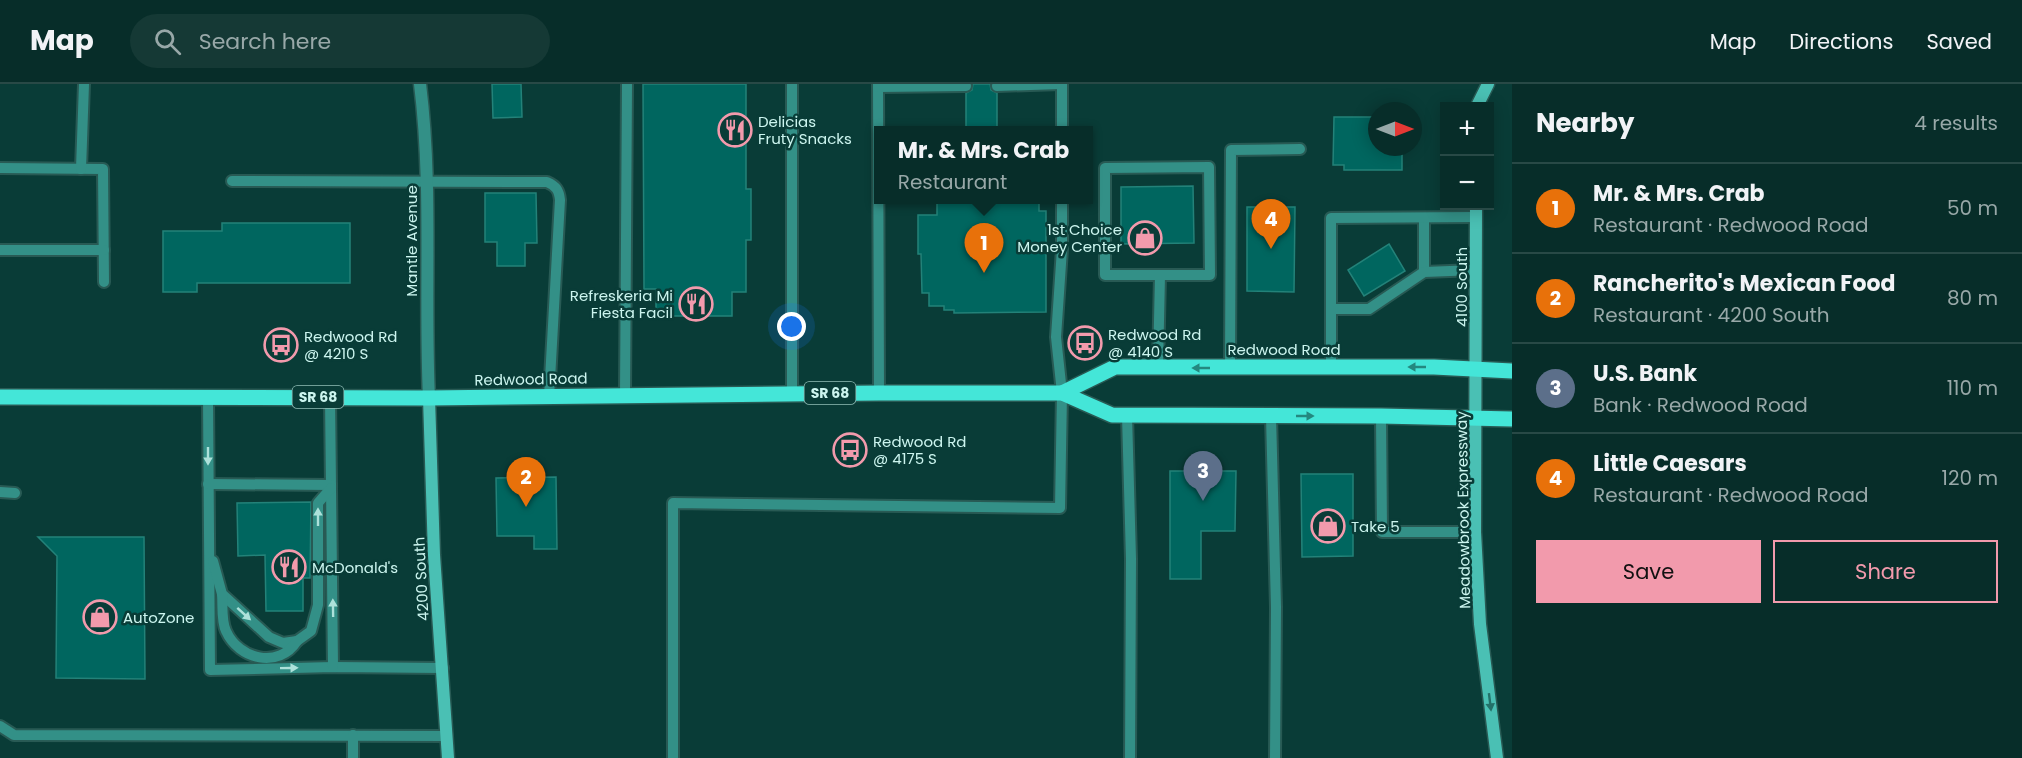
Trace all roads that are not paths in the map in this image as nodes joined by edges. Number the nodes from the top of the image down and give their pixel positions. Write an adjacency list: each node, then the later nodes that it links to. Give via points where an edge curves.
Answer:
1 (84, 84): 15 (lane)
2 (420, 84): 17 (street, Mantle Avenue)
3 (627, 84): 37 (lane)
4 (792, 84): 34 (lane)
5 (1062, 84): 9 (lane); 12 (lane)
6 (1488, 84): 10 (main road)
7 (878, 85): 8 (lane); 11 (lane)
8 (966, 86)
9 (997, 86)
10 (1479, 102)
11 (878, 126)
12 (1062, 126)
13 (1300, 149): 31 (lane, via 1231,150)
14 (0, 168): 15 (lane)
15 (81, 168): 23 (lane, via 103,169)
16 (232, 181): 17 (lane)
17 (426, 182): 41 (lane, via 547,182 559,192); 42 (street, Mantle Avenue)
18 (878, 204): 35 (lane)
19 (1062, 204): 36 (lane, via 1056,337)
20 (1476, 211): 21 (lane); 24 (main road, 4100 South)
21 (1425, 218): 25 (lane); 28 (lane, via 1331,218)
22 (0, 250): 23 (lane)
23 (104, 250): 27 (lane)
24 (1476, 270): 25 (lane); 32 (main road, 4100 South)
25 (1424, 272): 28 (lane, via 1369,309)
26 (1160, 275): 26 (lane, via 1210,275 1209,168 1104,168 1105,275); 29 (lane)
27 (104, 282)
28 (1331, 309): 30 (lane)
29 (1158, 367): 31 (main road, Redwood Road / SR 68, one-way to 29); 36 (main road, Redwood Road / SR 68, via 1115,367)
30 (1331, 367): 31 (main road, Redwood Road / SR 68); 32 (main road, Redwood Road / SR 68, one-way to 30)
31 (1230, 368)
32 (1476, 369): 33 (main road, Redwood Road / SR 68); 46 (main road, Meadowbrook Expressway)
33 (1512, 370)
34 (792, 393): 35 (main road, Redwood Road / SR 68); 37 (main road, Redwood Road / SR 68)
35 (879, 393): 36 (main road, Redwood Road / SR 68)
36 (1062, 393): 43 (main road, Redwood Road / SR 68, via 1112,415); 63 (lane, via 1060,508 673,503)
37 (625, 396): 41 (main road, Redwood Road / SR 68)
38 (0, 397): 39 (main road, Redwood Road / SR 68)
39 (208, 397): 40 (main road, Redwood Road / SR 68); 48 (lane, one-way to 48)
40 (330, 397): 42 (main road, Redwood Road / SR 68); 49 (lane)
41 (549, 397): 42 (main road, Redwood Road / SR 68)
42 (429, 398): 57 (main road, 4200 South, via 434,555)
43 (1127, 415): 44 (main road, Redwood Road / SR 68); 64 (lane)
44 (1271, 416): 45 (main road, Redwood Road / SR 68, one-way to 45); 65 (lane)
45 (1381, 416): 46 (main road, Redwood Road / SR 68); 52 (lane, via 1382,532)
46 (1476, 418): 47 (main road, Redwood Road / SR 68); 52 (main road, Meadowbrook Expressway)
47 (1512, 419)
48 (208, 484): 49 (lane); 53 (lane)
49 (331, 486): 55 (lane, one-way to 49, via 311,631 318,605 318,503); 56 (lane, one-way to 49)
50 (0, 492): 51 (lane)
51 (15, 493)
52 (1475, 532): 66 (main road, Meadowbrook Expressway, one-way to 66, via 1480,624)
53 (209, 547): 54 (lane); 56 (lane, one-way to 56, via 210,670)
54 (222, 594): 55 (lane, one-way to 55, via 269,636 283,643); 55 (lane, via 225,630 243,652 260,658 280,655 290,652)
55 (297, 641)
56 (333, 667): 57 (lane)
57 (443, 668): 60 (main road, 4200 South)
58 (0, 726): 59 (lane, via 14,735)
59 (353, 735): 60 (lane); 61 (lane)
60 (447, 736): 62 (main road, 4200 South)
61 (353, 758)
62 (448, 758)
63 (673, 758)
64 (1130, 758)
65 (1275, 758)
66 (1497, 758)

